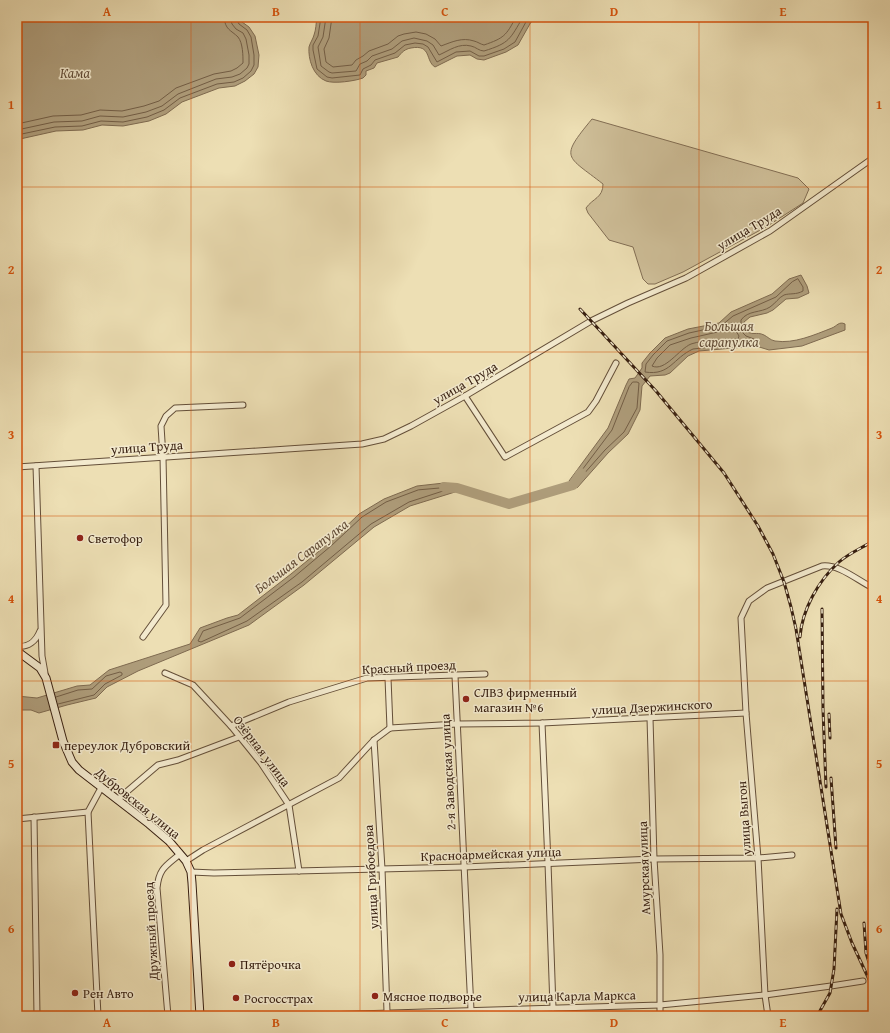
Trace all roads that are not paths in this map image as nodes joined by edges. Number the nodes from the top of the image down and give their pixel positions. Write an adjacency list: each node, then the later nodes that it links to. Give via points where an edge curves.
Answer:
1 (873, 158): 3 (street, улица Труда, via 770,231 686,278 591,321)
2 (616, 363): 3 (street, via 588,412 505,457)
3 (465, 396): 5 (street, улица Труда, via 411,426 362,444)
4 (243, 405): 5 (street, via 175,408 166,416 161,426)
5 (163, 457): 6 (street, улица Труда); 10 (street, via 166,605)
6 (36, 466): 7 (street, улица Труда); 9 (street)
7 (17, 467)
8 (873, 588): 18 (street, улица Выгон, via 840,569 822,566 768,588 749,601 741,618)
9 (41, 626): 11 (street, via 34,640 25,646); 17 (street, via 42,656)
10 (143, 637)
11 (17, 646)
12 (17, 651): 17 (main road, via 40,668)
13 (165, 673): 22 (street, Озёрная улица, via 193,685)
14 (485, 674): 15 (street, Красный проезд)
15 (455, 676): 16 (street, Красный проезд); 21 (street, 2-я Заводская улица)
16 (388, 678): 22 (street, Красный проезд, via 367,678 289,702); 23 (street)
17 (47, 681): 26 (main road, Дубровская улица, via 63,741 72,762)
18 (746, 713): 19 (street, улица Дзержинского); 34 (street, улица Выгон)
19 (650, 718): 20 (street, улица Дзержинского); 35 (street, Амурская улица)
20 (542, 723): 21 (street, улица Дзержинского); 37 (street)
21 (457, 724): 23 (street, улица Дзержинского); 38 (street, 2-я Заводская улица)
22 (231, 726): 24 (street, Озёрная улица)
23 (390, 728): 25 (street)
24 (239, 737): 27 (street, via 158,765); 28 (street, Озёрная улица, via 261,763)
25 (374, 740): 28 (street, via 339,778); 39 (street, улица Грибоедова)
26 (101, 788): 27 (main road, Дубровская улица); 29 (street)
27 (117, 800): 32 (main road, Дубровская улица, via 169,841)
28 (289, 806): 36 (street); 40 (street, Озёрная улица)
29 (88, 812): 31 (street); 49 (street)
30 (17, 818): 31 (street)
31 (34, 818): 48 (street)
32 (180, 854): 36 (main road, Дубровская улица); 50 (street, Дружный проезд, via 162,870 157,888)
33 (792, 855): 34 (street, Красноармейская улица)
34 (758, 858): 35 (street, Красноармейская улица); 43 (street, улица Выгон)
35 (654, 859): 37 (street, Красноармейская улица); 44 (street, Амурская улица, via 660,955)
36 (186, 861): 41 (main road, Дубровская улица)
37 (548, 864): 38 (street, Красноармейская улица); 45 (street)
38 (464, 867): 39 (street, Красноармейская улица); 46 (street, 2-я Заводская улица)
39 (382, 869): 40 (street, Красноармейская улица); 47 (street, улица Грибоедова)
40 (299, 870): 41 (street, Красноармейская улица)
41 (191, 872): 51 (main road, Дубровская улица)
42 (863, 981): 43 (street, улица Карла Маркса)
43 (765, 995): 44 (street, улица Карла Маркса); 54 (street, улица Выгон)
44 (660, 1005): 45 (street, улица Карла Маркса); 53 (street, Амурская улица)
45 (553, 1008): 46 (street, улица Карла Маркса)
46 (471, 1010): 47 (street, улица Карла Маркса)
47 (387, 1012): 52 (street, улица Карла Маркса)
48 (37, 1016)
49 (98, 1016)
50 (168, 1016)
51 (200, 1016)
52 (289, 1016)
53 (660, 1016)
54 (768, 1016)

